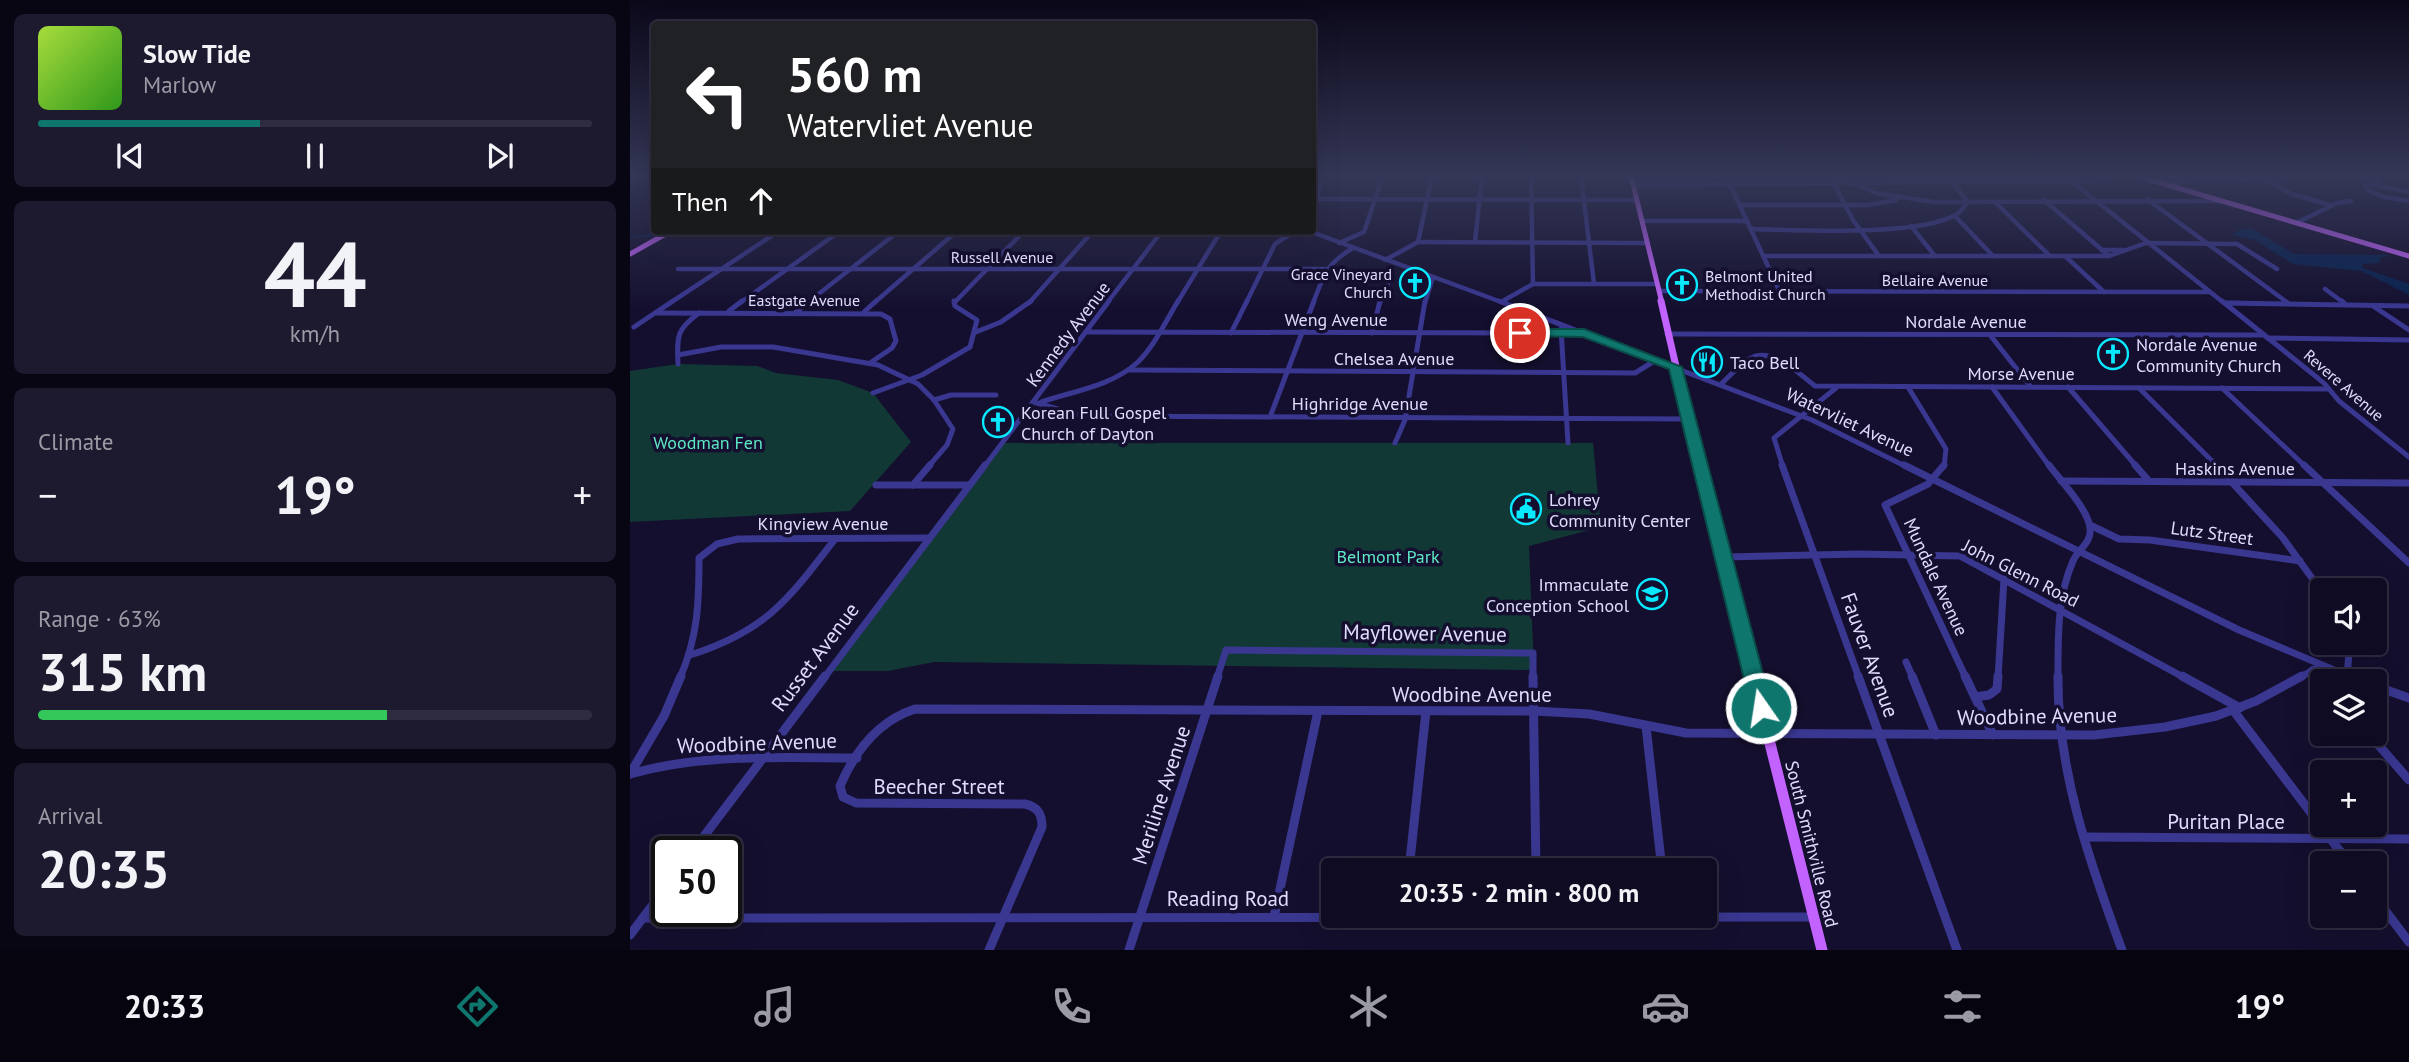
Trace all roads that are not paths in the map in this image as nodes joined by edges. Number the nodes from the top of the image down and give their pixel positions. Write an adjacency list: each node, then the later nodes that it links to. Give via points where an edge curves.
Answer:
1 (1368, 220): 34 (street, via 1364,232)
2 (1423, 220): 32 (street)
3 (1477, 220): 33 (street)
4 (1531, 220): 35 (street)
5 (1586, 220): 36 (street)
6 (1855, 220): 20 (street)
7 (1939, 220): 18 (street)
8 (1958, 220): 47 (street)
9 (2014, 220): 48 (street)
10 (2066, 220): 41 (street)
11 (2121, 220): 38 (street, Revere Avenue)
12 (2175, 220): 39 (street)
13 (2287, 220): 17 (main road)
14 (2301, 220): 17 (street)
15 (1643, 221): 16 (street); 37 (main road, South Smithville Road)
16 (1747, 221): 19 (street)
17 (2296, 223): 51 (main road)
18 (1911, 226): 20 (street); 46 (street)
19 (1751, 229): 20 (street); 44 (street)
20 (1860, 229): 45 (street)
21 (1316, 234): 34 (street, Watervliet Avenue)
22 (661, 235): 43 (main road)
23 (773, 235): 54 (street)
24 (835, 235): 55 (street)
25 (894, 235): 56 (street)
26 (952, 235): 57 (street)
27 (1020, 235): 58 (street)
28 (1089, 235): 59 (street)
29 (1159, 235): 60 (street, Kennedy Avenue)
30 (1219, 235): 61 (street)
31 (1288, 235): 62 (street, via 1275,244)
32 (1418, 242): 33 (street); 52 (street)
33 (1475, 242): 35 (street)
34 (1339, 243): 40 (street, Watervliet Avenue)
35 (1532, 243): 36 (street); 67 (street)
36 (1589, 243): 37 (street); 68 (street)
37 (1648, 243): 69 (main road, South Smithville Road)
38 (2149, 243): 39 (street); 42 (street); 73 (street, Revere Avenue)
39 (2207, 244): 64 (street, via 2237,244); 76 (street)
40 (1353, 248): 52 (street, Watervliet Avenue); 63 (street, via 1334,258)
41 (2101, 250): 42 (street); 50 (street)
42 (2126, 251): 50 (street)
43 (631, 255)
44 (1763, 256): 45 (street); 71 (street)
45 (1879, 256): 46 (street)
46 (1936, 256): 47 (street)
47 (1993, 256): 48 (street)
48 (2050, 256): 49 (street)
49 (2065, 256): 50 (street); 72 (street)
50 (2109, 256)
51 (2409, 256)
52 (1385, 260): 65 (street, Watervliet Avenue)
53 (678, 269): 54 (street, Russell Avenue)
54 (722, 269): 55 (street, Russell Avenue); 81 (street)
55 (788, 269): 56 (street, Russell Avenue); 83 (street)
56 (851, 269): 57 (street, Russell Avenue); 84 (street)
57 (913, 269): 58 (street, Russell Avenue); 80 (street)
58 (986, 269): 59 (street, Russell Avenue); 88 (street, via 954,301 976,318)
59 (1059, 269): 60 (street, Russell Avenue); 88 (street, via 1019,313)
60 (1134, 269): 61 (street, Russell Avenue); 89 (street, Kennedy Avenue)
61 (1198, 269): 62 (street, Russell Avenue); 90 (street)
62 (1262, 269): 63 (street, Russell Avenue); 91 (street)
63 (1326, 269): 92 (street)
64 (2277, 269)
65 (1433, 277): 74 (street, Watervliet Avenue); 94 (street)
66 (1389, 281): 93 (street)
67 (1533, 284): 68 (street, Bellaire Avenue); 74 (street, Bellaire Avenue)
68 (1594, 284): 69 (street, Bellaire Avenue)
69 (1658, 288): 71 (street, Bellaire Avenue); 97 (main road, South Smithville Road)
70 (2325, 289): 77 (street)
71 (1780, 292): 72 (street, Bellaire Avenue)
72 (2104, 292): 73 (street, Bellaire Avenue)
73 (2210, 292): 75 (street, Revere Avenue)
74 (1501, 302): 85 (street, Watervliet Avenue)
75 (2224, 303): 76 (street); 99 (street, Revere Avenue)
76 (2290, 304): 77 (street)
77 (2347, 305): 78 (street)
78 (2372, 305): 79 (street); 87 (street)
79 (2409, 306)
80 (864, 312): 84 (street, Eastgate Avenue); 103 (street, Eastgate Avenue, via 888,316 897,338 892,348)
81 (657, 313): 82 (street, Eastgate Avenue); 86 (street)
82 (699, 313): 83 (street, Eastgate Avenue); 101 (street, via 678,333)
83 (727, 313): 84 (street, Eastgate Avenue)
84 (795, 313)
85 (1561, 324): 95 (street); 96 (street, Watervliet Avenue)
86 (634, 327)
87 (2409, 330)
88 (976, 332): 110 (street, via 966,349)
89 (1087, 332): 90 (street, Weng Avenue); 125 (street, Kennedy Avenue)
90 (1159, 332): 91 (street, Weng Avenue); 106 (street)
91 (1231, 332): 92 (street, Weng Avenue)
92 (1303, 332): 93 (street, Weng Avenue); 107 (street)
93 (1372, 333): 94 (street, Weng Avenue)
94 (1419, 333): 95 (street, Weng Avenue); 108 (street)
95 (1561, 333): 96 (street, Weng Avenue); 109 (street)
96 (1584, 333): 102 (street, Watervliet Avenue)
97 (1667, 334): 98 (street, Nordale Avenue); 105 (main road, South Smithville Road)
98 (1990, 335): 99 (street, Nordale Avenue); 116 (street)
99 (2266, 337): 100 (street, Nordale Avenue); 120 (street, Revere Avenue)
100 (2409, 340)
101 (678, 355): 103 (street, via 721,347 773,347); 104 (street)
102 (1656, 360): 105 (street, Watervliet Avenue); 109 (street, Chelsea Avenue, via 1635,373)
103 (870, 363): 110 (street)
104 (678, 364)
105 (1675, 367): 111 (street, Watervliet Avenue); 131 (main road, South Smithville Road)
106 (1129, 370): 107 (street, Chelsea Avenue); 126 (street, via 1093,388)
107 (1287, 372): 108 (street, Chelsea Avenue); 128 (street)
108 (1411, 372): 109 (street, Chelsea Avenue); 129 (street)
109 (1564, 373): 130 (street)
110 (912, 379): 121 (street); 124 (street)
111 (1721, 384): 112 (street, via 1759,355 1779,362); 127 (street, Watervliet Avenue)
112 (1815, 386): 113 (street, Morse Avenue); 122 (street)
113 (1838, 387): 114 (street, Morse Avenue); 122 (street, Morse Avenue)
114 (1908, 387): 115 (street, Morse Avenue); 135 (street, via 1946,449 1946,464)
115 (1992, 387): 116 (street, Morse Avenue); 136 (street)
116 (2031, 387): 117 (street, Morse Avenue)
117 (2068, 387): 118 (street, Morse Avenue); 137 (street)
118 (2139, 387): 119 (street, Morse Avenue); 138 (street)
119 (2222, 388): 120 (street, Morse Avenue); 139 (street)
120 (2329, 390): 134 (street, Revere Avenue)
121 (873, 393)
122 (1827, 393): 127 (street, Fauver Avenue)
123 (996, 395): 124 (street, via 951,395)
124 (934, 400): 142 (street, via 952,424 953,434)
125 (1033, 402): 126 (street, Highridge Avenue); 143 (street, Kennedy Avenue)
126 (1041, 402): 128 (street, Highridge Avenue, via 1066,412 1100,416)
127 (1800, 416): 135 (street, Watervliet Avenue); 149 (street, Fauver Avenue, via 1773,440)
128 (1270, 417): 129 (street, Highridge Avenue)
129 (1404, 417): 130 (street, Highridge Avenue); 132 (street)
130 (1567, 418): 131 (street, Highridge Avenue); 133 (street)
131 (1689, 418): 150 (main road, South Smithville Road)
132 (1395, 443)
133 (1568, 443)
134 (2409, 457)
135 (1933, 479): 147 (street, Watervliet Avenue); 148 (street, Mundale Avenue, via 1885,505)
136 (2061, 481): 137 (street, Haskins Avenue); 144 (street)
137 (2149, 481): 138 (street, Haskins Avenue)
138 (2230, 482): 139 (street, Haskins Avenue); 151 (street)
139 (2325, 482): 140 (street, Haskins Avenue); 152 (street)
140 (2408, 483)
141 (876, 485): 142 (street)
142 (913, 485): 143 (street)
143 (969, 485): 146 (street, Russet Avenue)
144 (2090, 525): 147 (street, via 2090,537); 151 (street, Lutz Street, via 2119,539)
145 (835, 538): 146 (street, Kingview Avenue); 157 (street, via 769,620 740,638); 157 (street, Kingview Avenue, via 738,538 701,555 697,562 699,617)
146 (929, 538): 176 (street, Russet Avenue)
147 (2077, 551): 155 (street); 159 (street, Watervliet Avenue)
148 (1908, 554): 149 (street, John Glenn Road); 154 (street, John Glenn Road, via 1960,556); 162 (street, Mundale Avenue)
149 (1816, 555): 150 (street, John Glenn Road); 171 (street, Fauver Avenue)
150 (1724, 557): 170 (main road, South Smithville Road)
151 (2301, 561): 153 (street)
152 (2409, 563)
153 (2313, 578)
154 (2004, 579): 155 (street, John Glenn Road); 162 (street, via 1997,689)
155 (2060, 609): 164 (street, John Glenn Road); 174 (street, via 2057,663)
156 (1226, 650): 165 (street, Meriline Avenue); 168 (street, Mayflower Avenue, via 1533,653)
157 (690, 655): 178 (street, via 664,716)
158 (1906, 662): 172 (street)
159 (2316, 668): 160 (street, Watervliet Avenue); 164 (street, Woodbine Avenue)
160 (2320, 669)
161 (2387, 690): 163 (street)
162 (1975, 697): 173 (street, Mundale Avenue)
163 (2409, 698)
164 (2236, 709): 174 (street, Woodbine Avenue, via 2150,729); 182 (street, John Glenn Road)
165 (1208, 710): 166 (street, Woodbine Avenue); 177 (street, Woodbine Avenue, via 915,709 883,724); 192 (street, Meriline Avenue)
166 (1318, 711): 167 (street, Woodbine Avenue); 193 (street)
167 (1426, 711): 168 (street, Woodbine Avenue); 185 (street)
168 (1534, 712): 169 (street, Woodbine Avenue, via 1589,715); 186 (street, Mayflower Avenue)
169 (1646, 726): 170 (street, Woodbine Avenue, via 1686,733); 187 (street)
170 (1768, 734): 171 (street, Woodbine Avenue); 195 (main road, South Smithville Road)
171 (1880, 735): 172 (street, Woodbine Avenue); 202 (street, Fauver Avenue)
172 (1936, 735): 173 (street, Woodbine Avenue)
173 (1993, 735): 174 (street, Woodbine Avenue)
174 (2062, 736): 181 (street)
175 (2379, 746): 179 (street)
176 (764, 758): 177 (street, Woodbine Avenue); 178 (street, Woodbine Avenue, via 686,760); 180 (street, Russet Avenue)
177 (856, 758): 191 (street, Beecher Street, via 840,786 849,801 1025,804 1038,809 1042,827)
178 (630, 774)
179 (2409, 780)
180 (704, 836)
181 (2084, 837): 182 (street, Puritan Place); 203 (street)
182 (2331, 839): 183 (street, Puritan Place); 184 (street, John Glenn Road)
183 (2409, 839)
184 (2340, 851)
185 (1410, 858)
186 (1536, 858)
187 (1661, 858)
188 (651, 907): 196 (street)
189 (2387, 913): 198 (street)
190 (1717, 916): 195 (street, Reading Road)
191 (1004, 917): 192 (street, Reading Road); 196 (street, Reading Road); 199 (street)
192 (1140, 917): 193 (street, Reading Road); 200 (street, Meriline Avenue)
193 (1274, 917): 194 (street, Reading Road)
194 (1321, 917)
195 (1814, 917): 201 (main road, South Smithville Road)
196 (643, 918): 197 (street)
197 (630, 935)
198 (2409, 942)
199 (989, 950)
200 (1129, 950)
201 (1822, 950)
202 (1957, 950)
203 (2122, 950)

